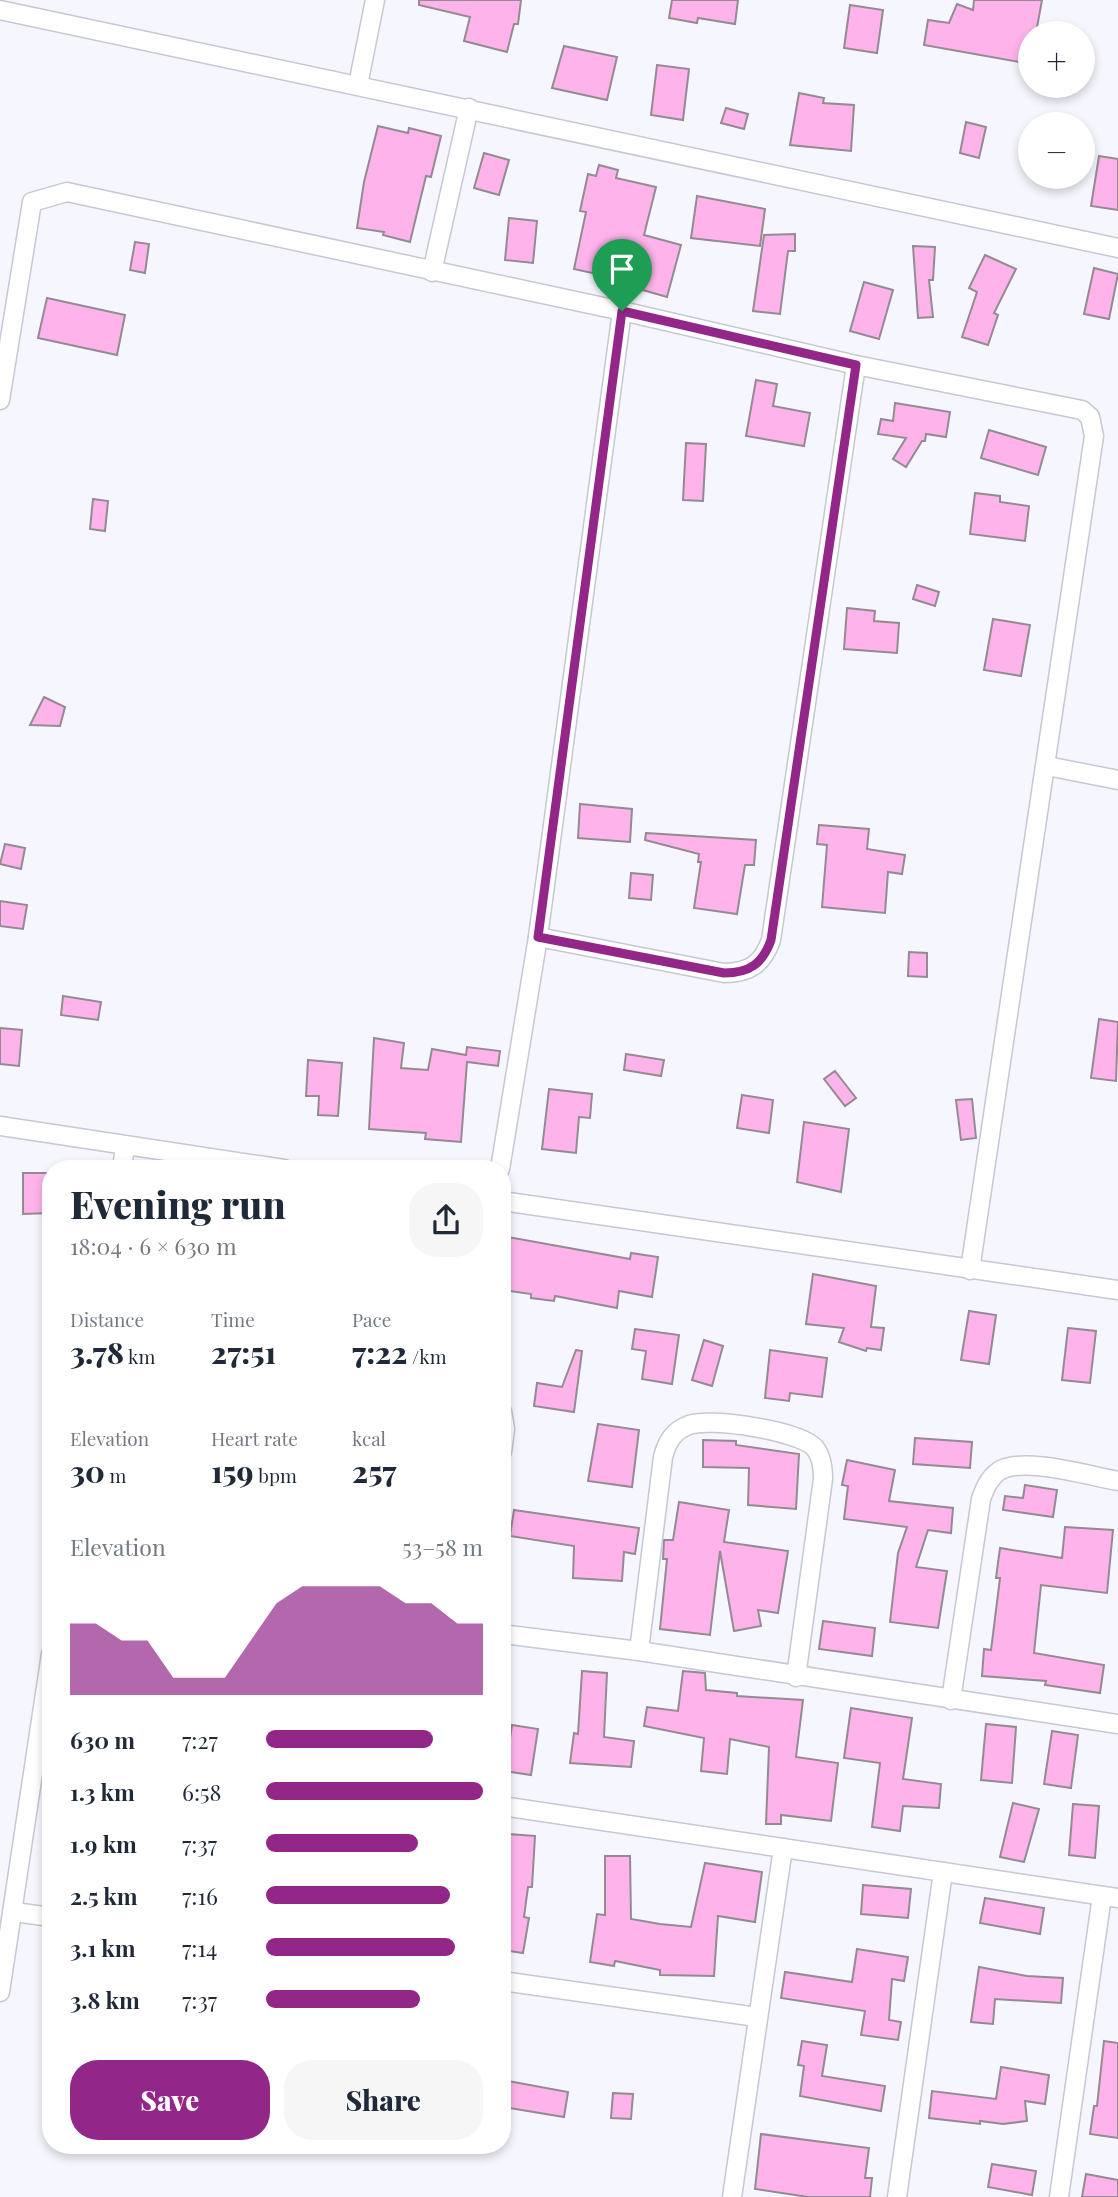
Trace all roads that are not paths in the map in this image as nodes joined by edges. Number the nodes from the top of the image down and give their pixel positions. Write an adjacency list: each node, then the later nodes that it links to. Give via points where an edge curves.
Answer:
1 (375, 0): 3 (street)
2 (0, 10): 3 (street)
3 (358, 85): 4 (street)
4 (469, 108): 5 (street); 6 (street)
5 (1118, 248)
6 (432, 272): 7 (street); 9 (street, via 67,192 55,195 32,202)
7 (622, 311): 8 (street); 12 (street)
8 (856, 365): 10 (street, via 1072,406 1090,417 1094,436); 12 (street, via 766,955 748,970 724,973)
9 (0, 400)
10 (1047, 766): 11 (street); 19 (street)
11 (1118, 780)
12 (538, 937): 17 (street)
13 (0, 1126): 14 (street)
14 (125, 1146): 15 (street); 16 (street)
15 (123, 1160)
16 (222, 1160)
17 (501, 1160)
18 (511, 1202): 19 (street)
19 (970, 1270): 20 (street)
20 (1118, 1290)
21 (1118, 1481): 25 (street, via 1012,1465 986,1484)
22 (511, 1635): 23 (street)
23 (639, 1651): 24 (street); 24 (street, via 667,1443 692,1424 789,1433 815,1448 823,1479)
24 (796, 1676): 25 (street)
25 (951, 1700): 26 (street)
26 (1118, 1720)
27 (42, 1752): 32 (street)
28 (511, 1807): 29 (street)
29 (783, 1848): 30 (street); 36 (street)
30 (943, 1872): 31 (street); 38 (street)
31 (1110, 1897): 39 (street)
32 (14, 1912): 33 (street); 35 (street)
33 (42, 1916)
34 (511, 1982): 36 (street)
35 (0, 1992)
36 (757, 2017): 37 (street)
37 (732, 2197)
38 (897, 2197)
39 (1059, 2197)

